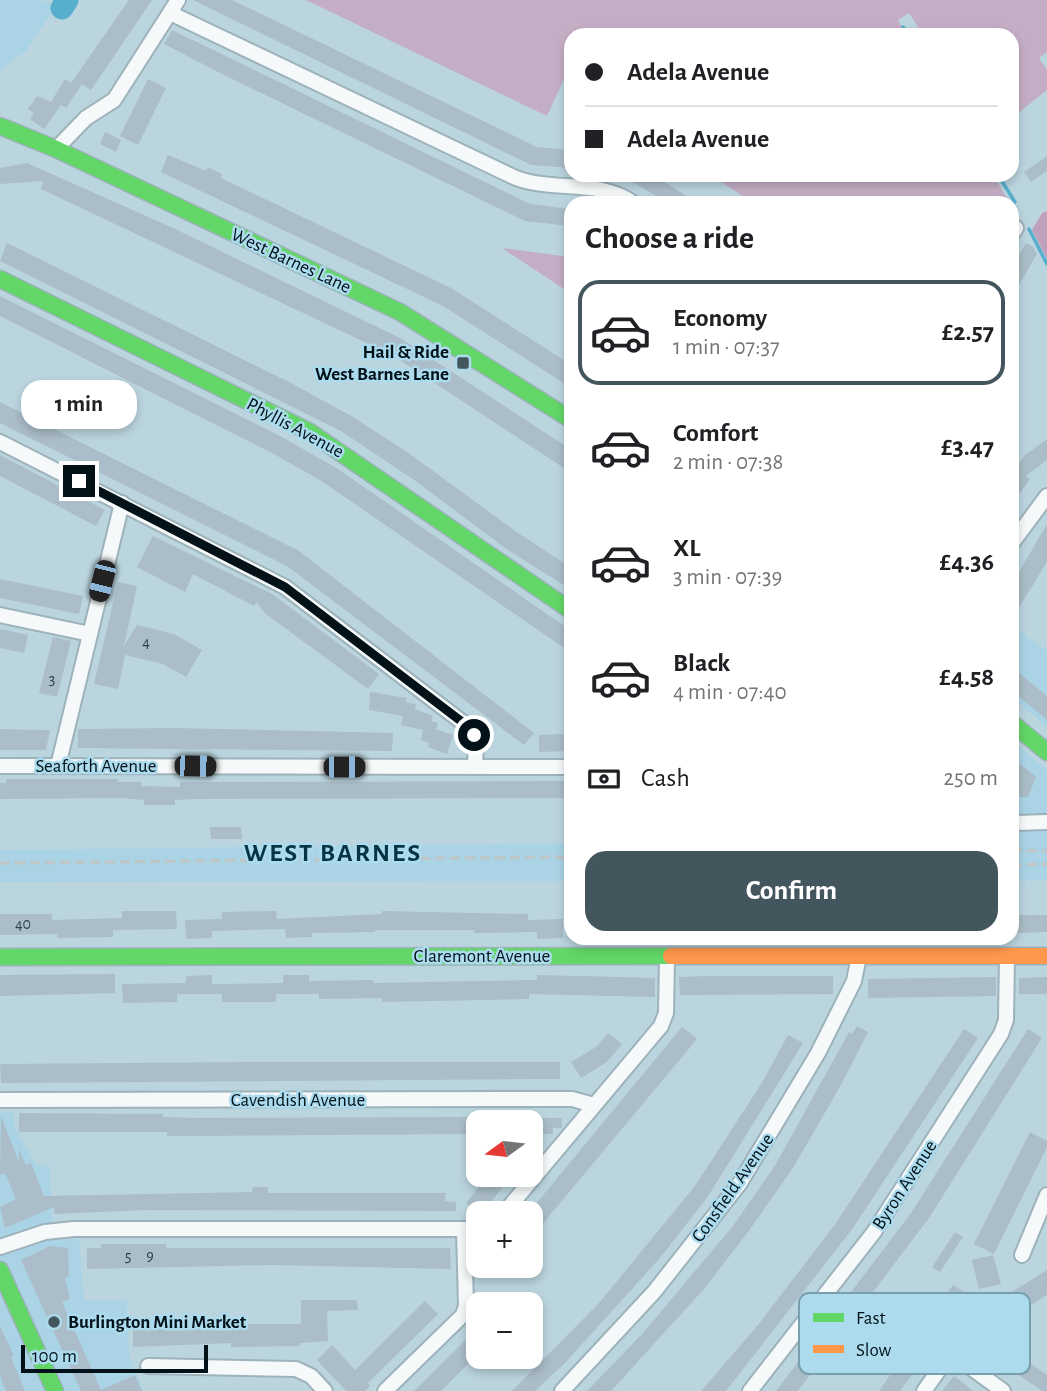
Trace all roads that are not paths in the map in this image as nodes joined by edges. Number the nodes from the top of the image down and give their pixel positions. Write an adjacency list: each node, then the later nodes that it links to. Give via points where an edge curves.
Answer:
1 (178, 0): 2 (street)
2 (170, 13): 4 (street, via 114,100 86,118); 5 (street, via 516,178 531,184 604,189)
3 (0, 126): 4 (street, West Barnes Lane)
4 (56, 149): 7 (street, West Barnes Lane, via 400,312)
5 (618, 196)
6 (0, 279): 12 (street, Phyllis Avenue, via 310,432)
7 (564, 415)
8 (0, 442): 10 (street)
9 (1047, 496): 11 (street)
10 (121, 503): 14 (street); 19 (street, via 285,587 470,728 476,743)
11 (1019, 534)
12 (564, 606)
13 (0, 615): 14 (street)
14 (90, 634): 18 (street)
15 (1019, 729): 16 (street)
16 (1047, 752)
17 (0, 766): 18 (street, Seaforth Avenue)
18 (58, 766): 19 (street, Seaforth Avenue)
19 (475, 766): 20 (street, Seaforth Avenue)
20 (564, 767)
21 (1019, 822): 22 (street)
22 (1047, 822)
23 (859, 956): 24 (street, Claremont Avenue); 27 (street, Claremont Avenue); 45 (street, Consfield Avenue, via 854,981 818,1053 740,1182 654,1292)
24 (1007, 956): 25 (street, Claremont Avenue); 37 (street, Byron Avenue, via 1006,1020 1001,1034 874,1232)
25 (1047, 956)
26 (0, 957): 27 (street, Claremont Avenue)
27 (667, 957): 29 (street, via 664,1020)
28 (0, 1100): 29 (street, Cavendish Avenue, via 572,1099)
29 (594, 1105): 31 (street)
30 (1047, 1195): 34 (street)
31 (514, 1201)
32 (466, 1230): 33 (street, via 74,1229 45,1232)
33 (0, 1247)
34 (1022, 1255)
35 (0, 1270): 42 (street)
36 (468, 1278): 44 (street, via 463,1315)
37 (826, 1293)
38 (799, 1328): 46 (street, Byron Avenue)
39 (148, 1366): 43 (street, via 296,1369 311,1376)
40 (937, 1374): 47 (street)
41 (980, 1374): 48 (street)
42 (55, 1391)
43 (324, 1391)
44 (385, 1391)
45 (562, 1391)
46 (750, 1391)
47 (924, 1391)
48 (1003, 1391)

